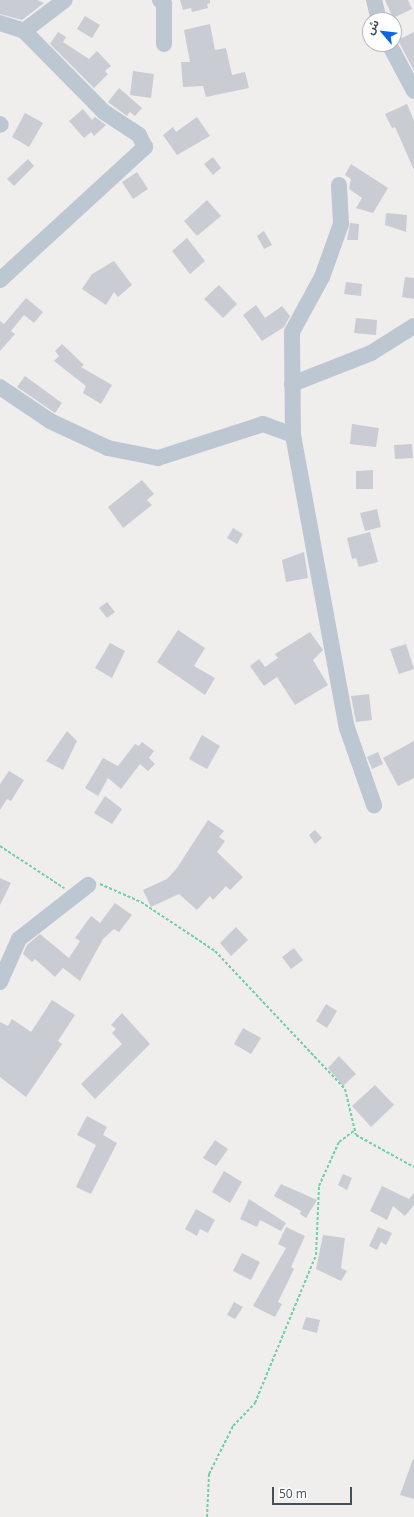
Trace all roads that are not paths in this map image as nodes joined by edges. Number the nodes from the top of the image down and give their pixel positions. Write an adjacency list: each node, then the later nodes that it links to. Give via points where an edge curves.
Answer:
1 (65, 0): 6 (street)
2 (160, 0): 7 (street, via 164,4)
3 (374, 0): 4 (street)
4 (377, 12)
5 (0, 23): 6 (street)
6 (24, 31): 11 (street, via 104,112 139,135 145,147)
7 (164, 44)
8 (393, 52): 9 (street)
9 (414, 90)
10 (339, 185): 13 (street, via 341,224 322,278 292,332)
11 (0, 280)
12 (414, 326): 13 (street, via 371,353)
13 (292, 384): 15 (street)
14 (0, 387): 15 (street, via 50,421 108,448 158,458 263,424)
15 (293, 435): 16 (street, via 347,728)
16 (374, 804)
17 (88, 885): 18 (street, via 19,939)
18 (0, 982)

